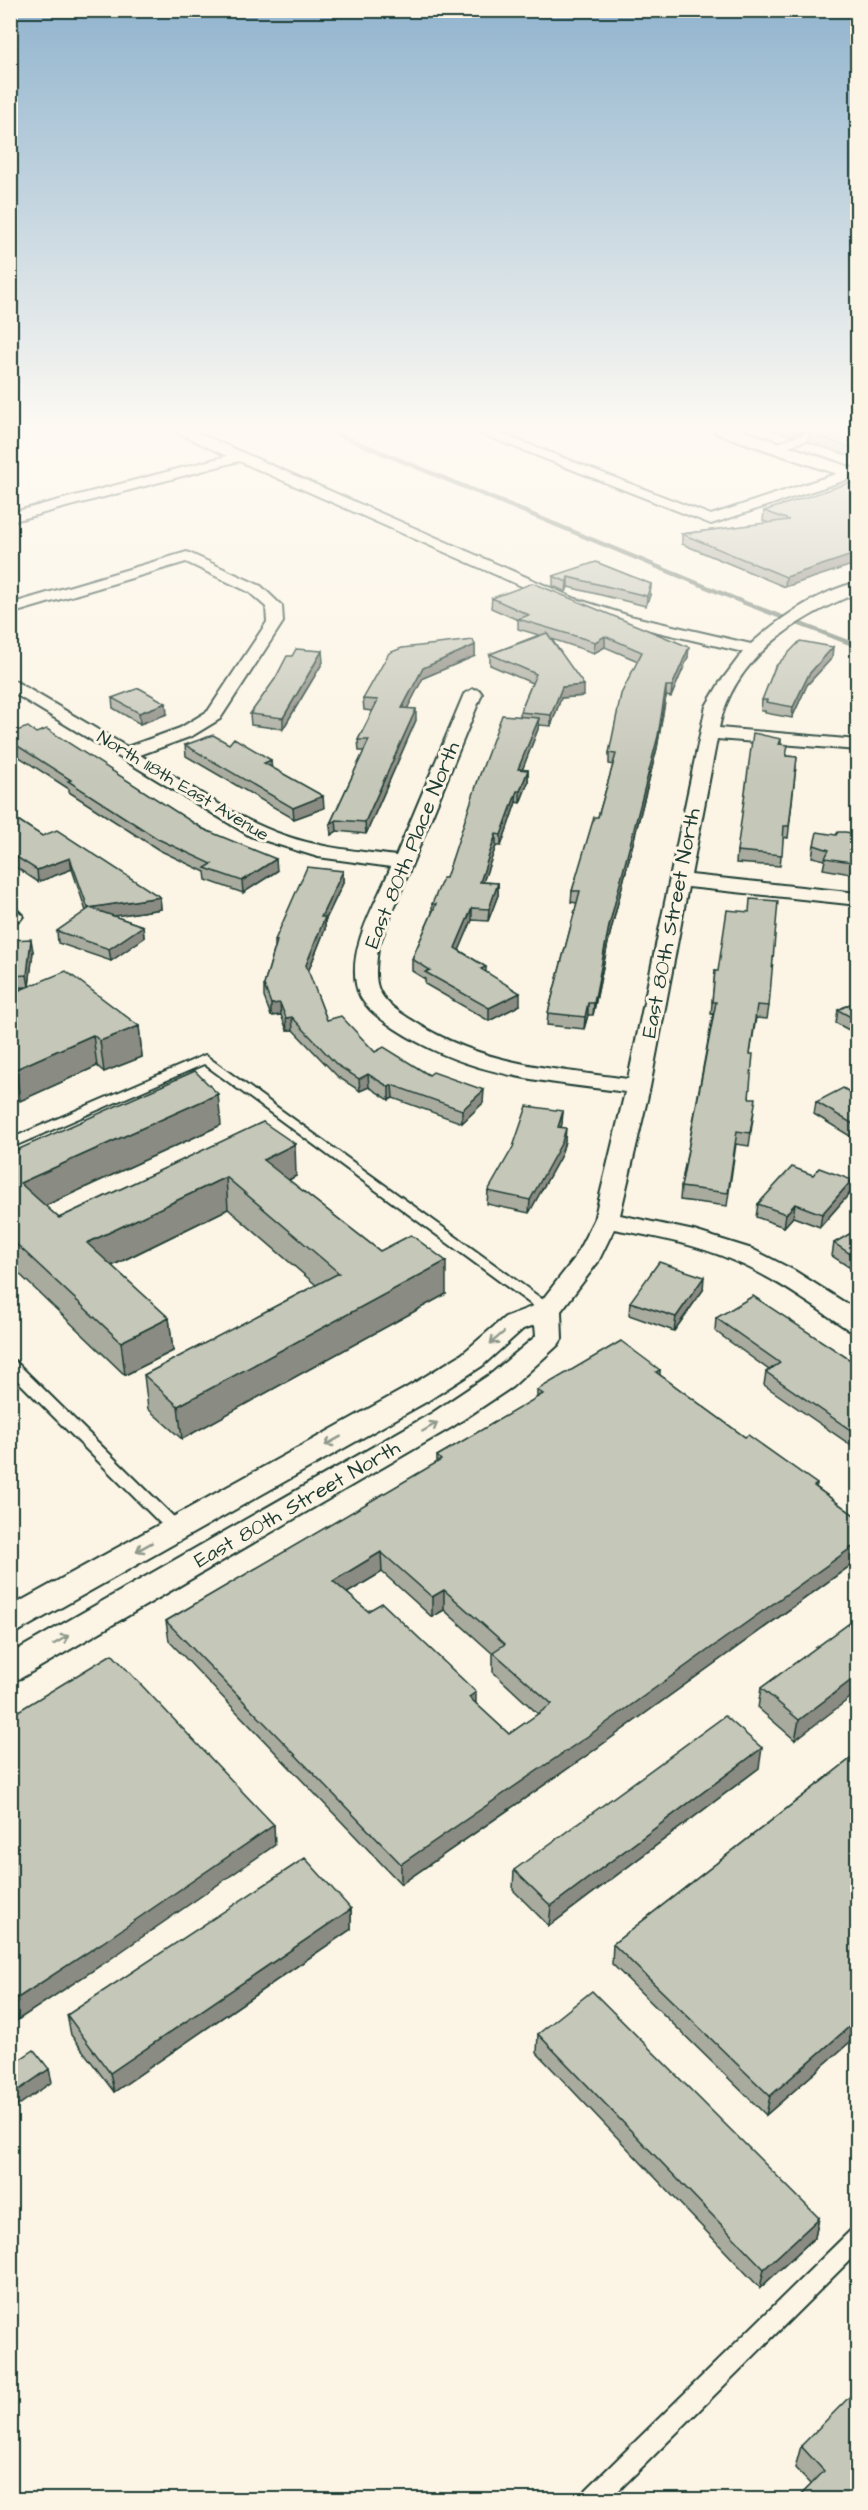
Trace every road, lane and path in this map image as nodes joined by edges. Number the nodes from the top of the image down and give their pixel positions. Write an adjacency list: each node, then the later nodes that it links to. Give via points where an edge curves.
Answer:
1 (443, 546): 4 (street, via 570,602 626,620)
2 (858, 587): 4 (street, East 80th Street North, via 780,626)
3 (10, 609): 9 (street, via 187,557 264,595 274,606 275,622 214,715 186,732)
4 (753, 649): 7 (street, East 80th Street North, via 726,683 715,706)
5 (12, 686): 9 (street, North 118th East Avenue)
6 (473, 694): 10 (street, East 80th Place North)
7 (710, 733): 8 (street); 11 (street, East 80th Street North)
8 (858, 745)
9 (127, 753): 10 (street, North 118th East Avenue, via 271,839 314,851)
10 (404, 863): 13 (street, East 80th Place North, via 368,947 365,975 368,990 378,1005 433,1043 482,1061)
11 (679, 880): 12 (street); 13 (street, East 80th Street North)
12 (858, 899)
13 (638, 1087): 15 (street, East 80th Street North)
14 (10, 1144): 16 (lane, via 205,1059)
15 (606, 1220): 16 (street, East 80th Street North, via 585,1262); 17 (street, via 734,1251 793,1281)
16 (548, 1310): 19 (street, East 80th Street North, one-way to 19, via 514,1323 472,1360 416,1395); 21 (street, East 80th Street North, one-way to 16, via 442,1420 502,1380 549,1339)
17 (858, 1324)
18 (10, 1364): 19 (lane)
19 (176, 1529): 20 (street, East 80th Street North, one-way to 20)
20 (10, 1622)
21 (10, 1669)
22 (858, 2237): 23 (lane)
23 (592, 2499)

